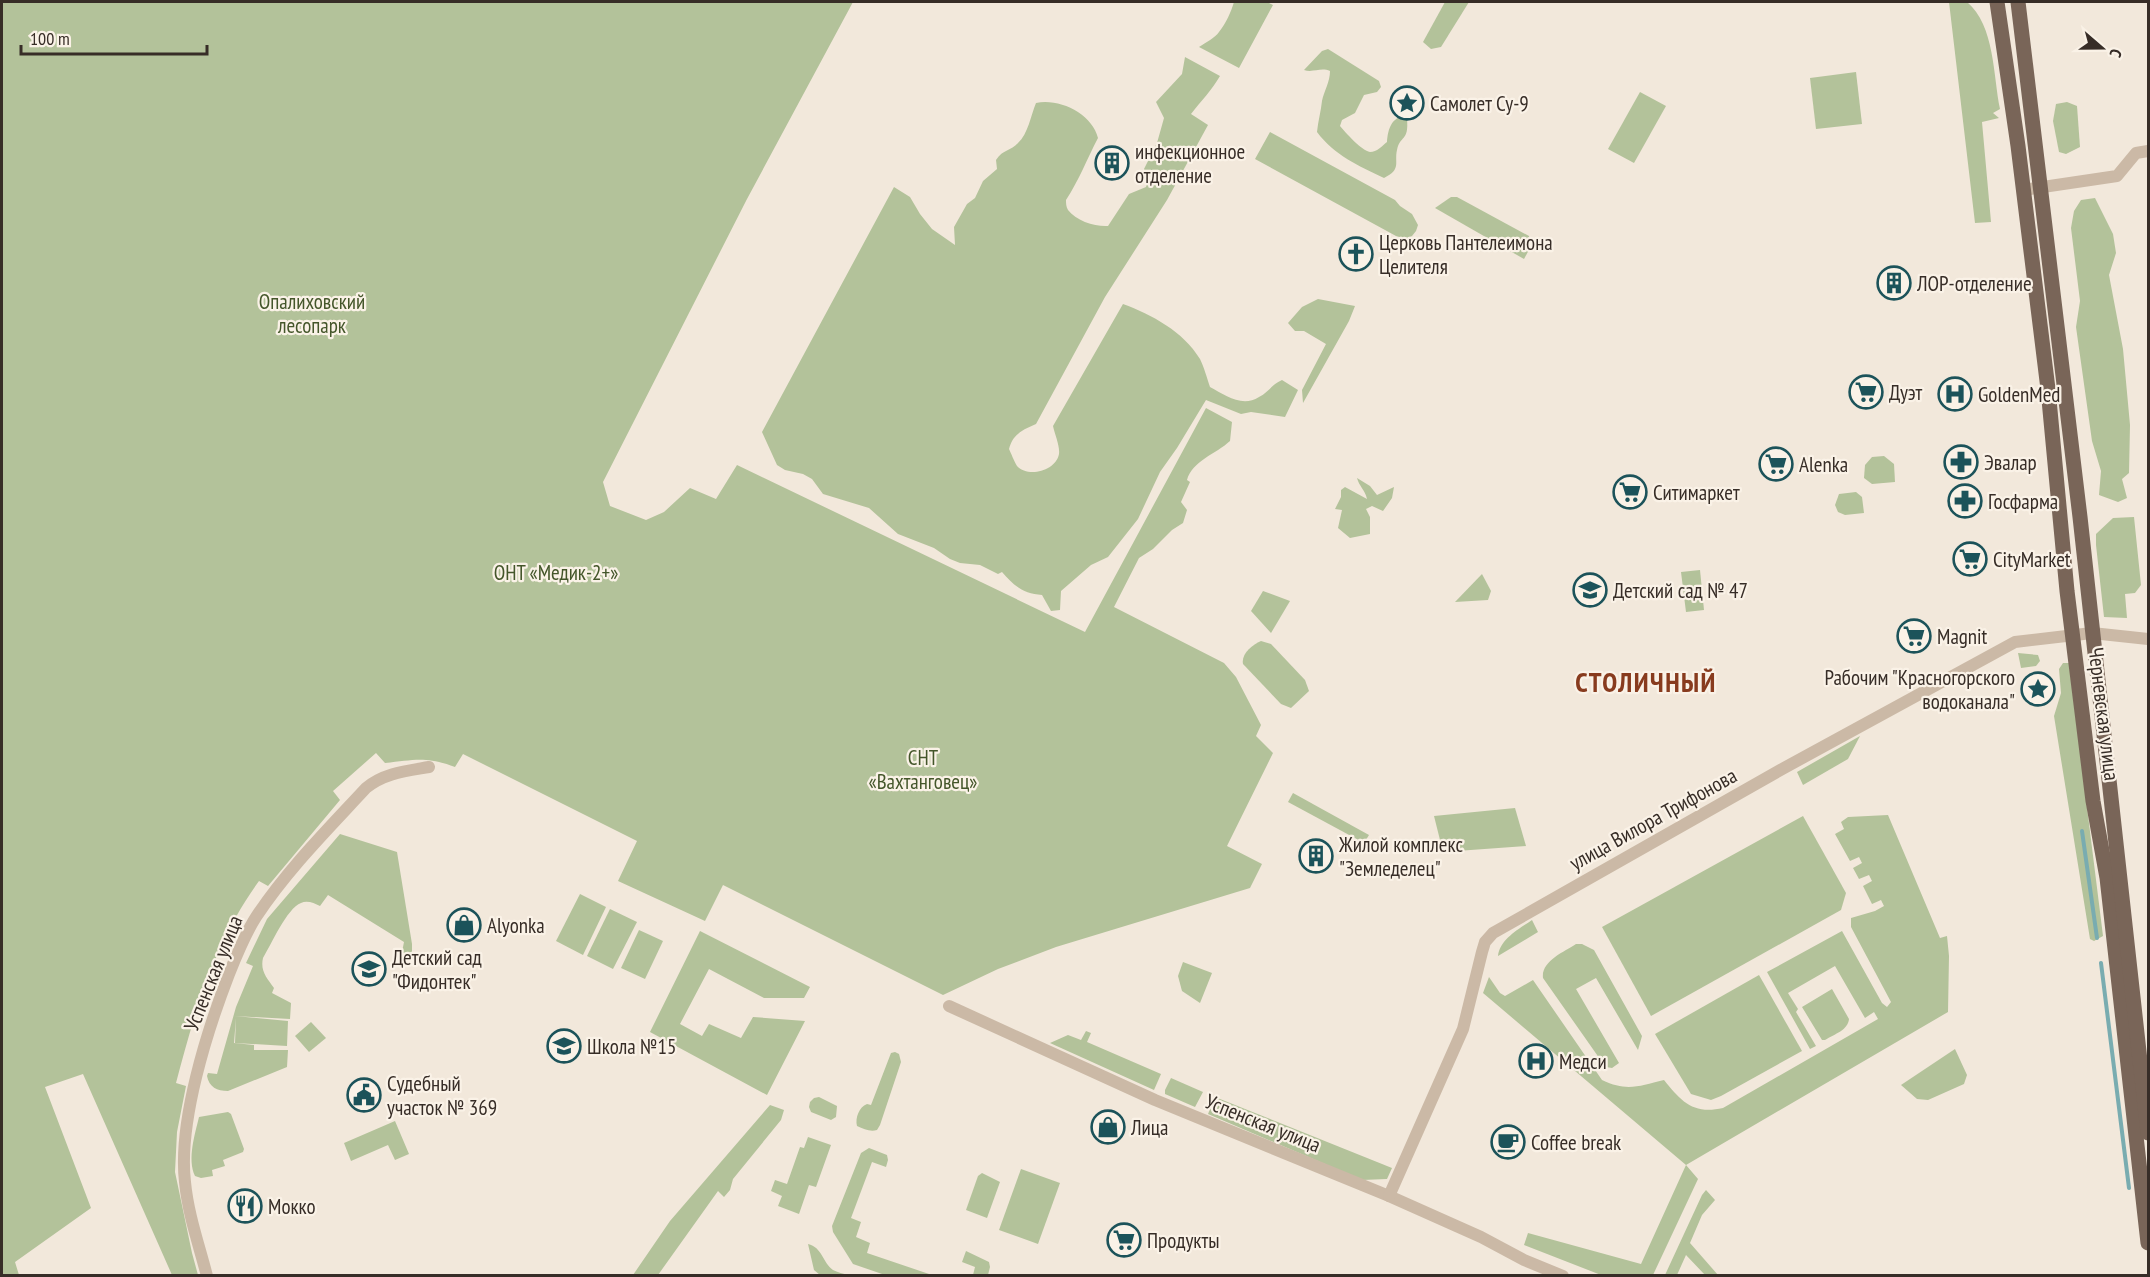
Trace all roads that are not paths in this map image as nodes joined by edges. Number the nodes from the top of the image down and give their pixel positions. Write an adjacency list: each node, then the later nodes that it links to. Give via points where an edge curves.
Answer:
1 (1997, 2): 5 (main road, Черневская улица)
2 (2018, 2): 4 (main road, Черневская улица)
3 (2142, 152): 4 (street, via 2117,176)
4 (2040, 188): 5 (street); 6 (main road, Черневская улица)
5 (2023, 190): 7 (main road, Черневская улица)
6 (2092, 633): 7 (street, улица Вилора Трифонова); 8 (street, улица Вилора Трифонова); 11 (main road, Черневская улица)
7 (2073, 635): 12 (street, улица Вилора Трифонова, via 2015,642 1493,933 1485,942 1463,1029); 13 (main road, Черневская улица, via 2093,801 2108,878)
8 (2148, 639)
9 (429, 767): 14 (street, Успенская улица, via 376,779 366,788 274,891 245,936 208,1035 185,1142 185,1182)
10 (949, 1006): 12 (street, Успенская улица, via 1155,1100)
11 (2148, 1133)
12 (1389, 1196): 15 (street, Успенская улица)
13 (2148, 1243)
14 (207, 1275)
15 (1563, 1275)

